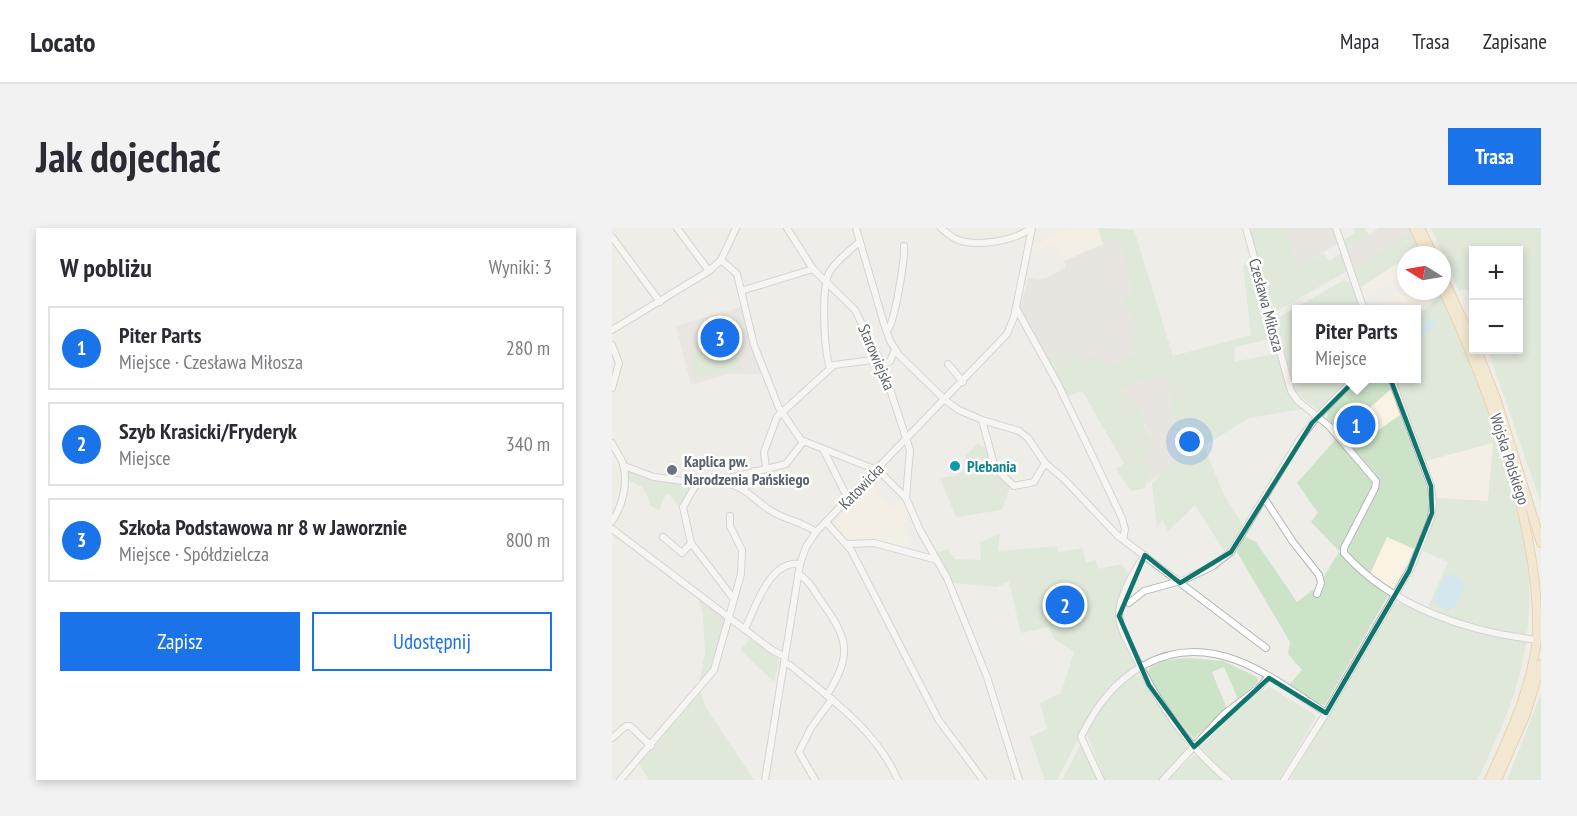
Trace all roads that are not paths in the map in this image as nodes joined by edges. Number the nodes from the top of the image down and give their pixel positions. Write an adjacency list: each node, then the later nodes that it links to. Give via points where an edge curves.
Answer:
1 (677, 228): 18 (street)
2 (736, 228): 16 (street)
3 (787, 228): 17 (street, Starowiejska)
4 (856, 228): 12 (street)
5 (941, 228): 6 (street, via 961,241 994,242)
6 (1032, 228): 25 (street, Katowicka)
7 (1246, 228): 43 (street, Czesława Miłosza, via 1289,387 1298,401)
8 (1336, 228): 24 (street)
9 (1414, 228): 14 (main road)
10 (1420, 228): 15 (main road)
11 (612, 237): 23 (street)
12 (859, 242): 19 (street, via 830,272); 27 (street)
13 (904, 246): 27 (street, via 895,309)
14 (1423, 246)
15 (1429, 246)
16 (721, 260): 18 (street); 20 (street, via 737,274)
17 (813, 269): 19 (street, Starowiejska); 20 (street)
18 (709, 271): 23 (street)
19 (827, 282): 33 (street, Starowiejska, via 855,310); 36 (street, via 826,341)
20 (741, 291): 42 (street, via 754,345)
21 (1451, 294): 28 (main road)
22 (1447, 300): 82 (main road, Wojska Polskiego, via 1485,384 1528,514 1539,585)
23 (660, 302): 26 (street)
24 (1363, 305)
25 (1016, 308): 37 (street, Katowicka, via 1007,334); 67 (street, via 1059,386 1122,518)
26 (612, 330)
27 (886, 331): 30 (street)
28 (1469, 333)
29 (612, 345): 40 (street, via 619,363)
30 (895, 350): 32 (street); 34 (street)
31 (1479, 354): 69 (main road, Wojska Polskiego)
32 (890, 361): 33 (street); 34 (street)
33 (881, 362): 36 (street); 45 (street, Starowiejska)
34 (906, 362): 41 (street)
35 (948, 364): 37 (street)
36 (830, 368): 42 (street)
37 (963, 382): 41 (street, Katowicka)
38 (1350, 383): 43 (street)
39 (1393, 383): 77 (street, via 1431,486 1433,503 1417,554)
40 (612, 388)
41 (945, 400): 44 (street); 45 (street, Katowicka)
42 (783, 413): 47 (street); 51 (street, via 777,417 766,443)
43 (1319, 416): 59 (street, via 1290,453); 77 (street, Czesława Miłosza, via 1376,483 1343,551 1375,583)
44 (982, 420): 49 (street, via 1019,431); 49 (street, via 995,468 1014,486 1034,482)
45 (907, 440): 52 (street, Katowicka); 58 (street, Starowiejska, via 910,466)
46 (612, 442): 50 (street)
47 (803, 442): 48 (street); 51 (street, via 786,464)
48 (824, 451): 52 (street, via 845,455); 60 (street)
49 (1045, 464): 67 (street)
50 (624, 466): 56 (street, via 654,477); 62 (street, via 621,503)
51 (766, 468): 53 (street)
52 (876, 470): 58 (street); 60 (street, Katowicka)
53 (754, 471): 54 (street); 57 (street)
54 (738, 476): 55 (street); 57 (street)
55 (717, 480): 56 (street); 57 (street)
56 (697, 483): 68 (street, via 683,507)
57 (742, 487): 65 (street, via 776,514)
58 (906, 498): 72 (street)
59 (1264, 498): 75 (street, via 1232,552); 76 (street, via 1319,575)
60 (848, 499): 63 (street, Katowicka)
61 (730, 516): 78 (street, via 730,526 742,550 741,574)
62 (612, 521)
63 (826, 522): 65 (street, Katowicka); 70 (street)
64 (612, 529): 80 (street)
65 (816, 532): 73 (street, Katowicka)
66 (663, 537): 68 (street, via 678,553)
67 (1123, 539): 71 (street)
68 (691, 543): 78 (street)
69 (1541, 543)
70 (847, 544): 72 (street, via 874,543); 97 (street, via 938,719)
71 (1145, 555): 75 (street); 86 (street, via 1131,580 1119,616 1122,632)
72 (937, 560): 98 (street, via 987,677)
73 (800, 564): 74 (street, Katowicka); 81 (street, via 789,565 770,580)
74 (798, 574): 84 (street, Katowicka); 88 (street, via 828,608 844,637 840,666)
75 (1179, 582): 79 (street, via 1144,591); 83 (street)
76 (1317, 594)
77 (1395, 595): 82 (street, Czesława Miłosza, via 1459,624); 89 (street)
78 (733, 598): 80 (street)
79 (1129, 603)
80 (728, 615): 81 (street); 91 (street, via 714,670)
81 (745, 629): 84 (street)
82 (1539, 640): 103 (main road, Wojska Polskiego, via 1520,709)
83 (1266, 648)
84 (784, 660): 88 (street); 94 (street, Katowicka)
85 (1541, 664): 104 (main road, via 1529,708)
86 (1140, 667): 87 (street, via 1171,656 1204,653 1237,661); 92 (street, via 1161,704); 99 (street, via 1104,696 1081,737)
87 (1268, 677): 89 (street); 92 (street)
88 (829, 697): 95 (street, via 799,752); 96 (street, via 880,746)
89 (1326, 713): 102 (street)
90 (612, 738): 91 (street, via 630,726)
91 (651, 746): 93 (street)
92 (1194, 747): 100 (street); 101 (street)
93 (620, 780)
94 (765, 780)
95 (814, 780)
96 (898, 780)
97 (983, 780)
98 (1019, 780)
99 (1101, 780)
100 (1162, 780)
101 (1228, 780)
102 (1284, 780)
103 (1489, 780)
104 (1497, 780)

